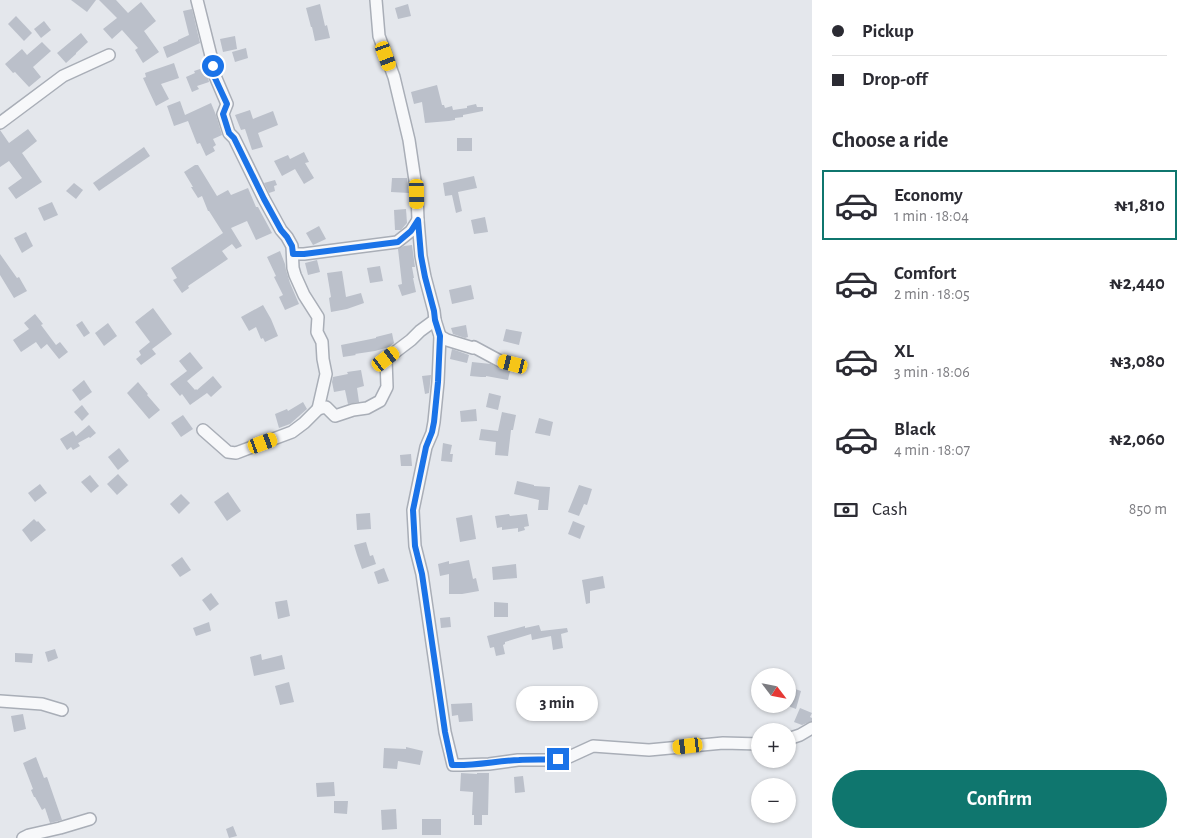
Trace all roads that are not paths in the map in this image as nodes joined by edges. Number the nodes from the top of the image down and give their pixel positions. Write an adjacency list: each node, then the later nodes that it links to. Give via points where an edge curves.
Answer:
1 (197, 0): 6 (street, via 214,76 227,104 223,114 229,133 292,246)
2 (376, 0): 5 (street, via 379,36 394,77 409,140)
3 (109, 55): 4 (street, via 63,76)
4 (0, 123)
5 (418, 220): 6 (street, via 398,242); 7 (street, via 421,256)
6 (293, 254): 10 (street, via 293,268 300,286 318,317 317,332 322,342 326,374)
7 (435, 320): 8 (street); 10 (street, via 386,359 387,387 380,401 367,408 334,416 326,407)
8 (440, 336): 9 (street, via 481,349 500,361); 16 (street, via 434,422 413,510 415,546 452,765 570,757 593,746 649,750)
9 (513, 364)
10 (318, 409): 11 (street, via 292,432 236,453 228,452)
11 (203, 430)
12 (0, 701): 13 (street, via 42,704)
13 (62, 710)
14 (812, 728): 15 (street)
15 (796, 736)
16 (751, 744)
17 (90, 818): 18 (street)
18 (23, 838)

